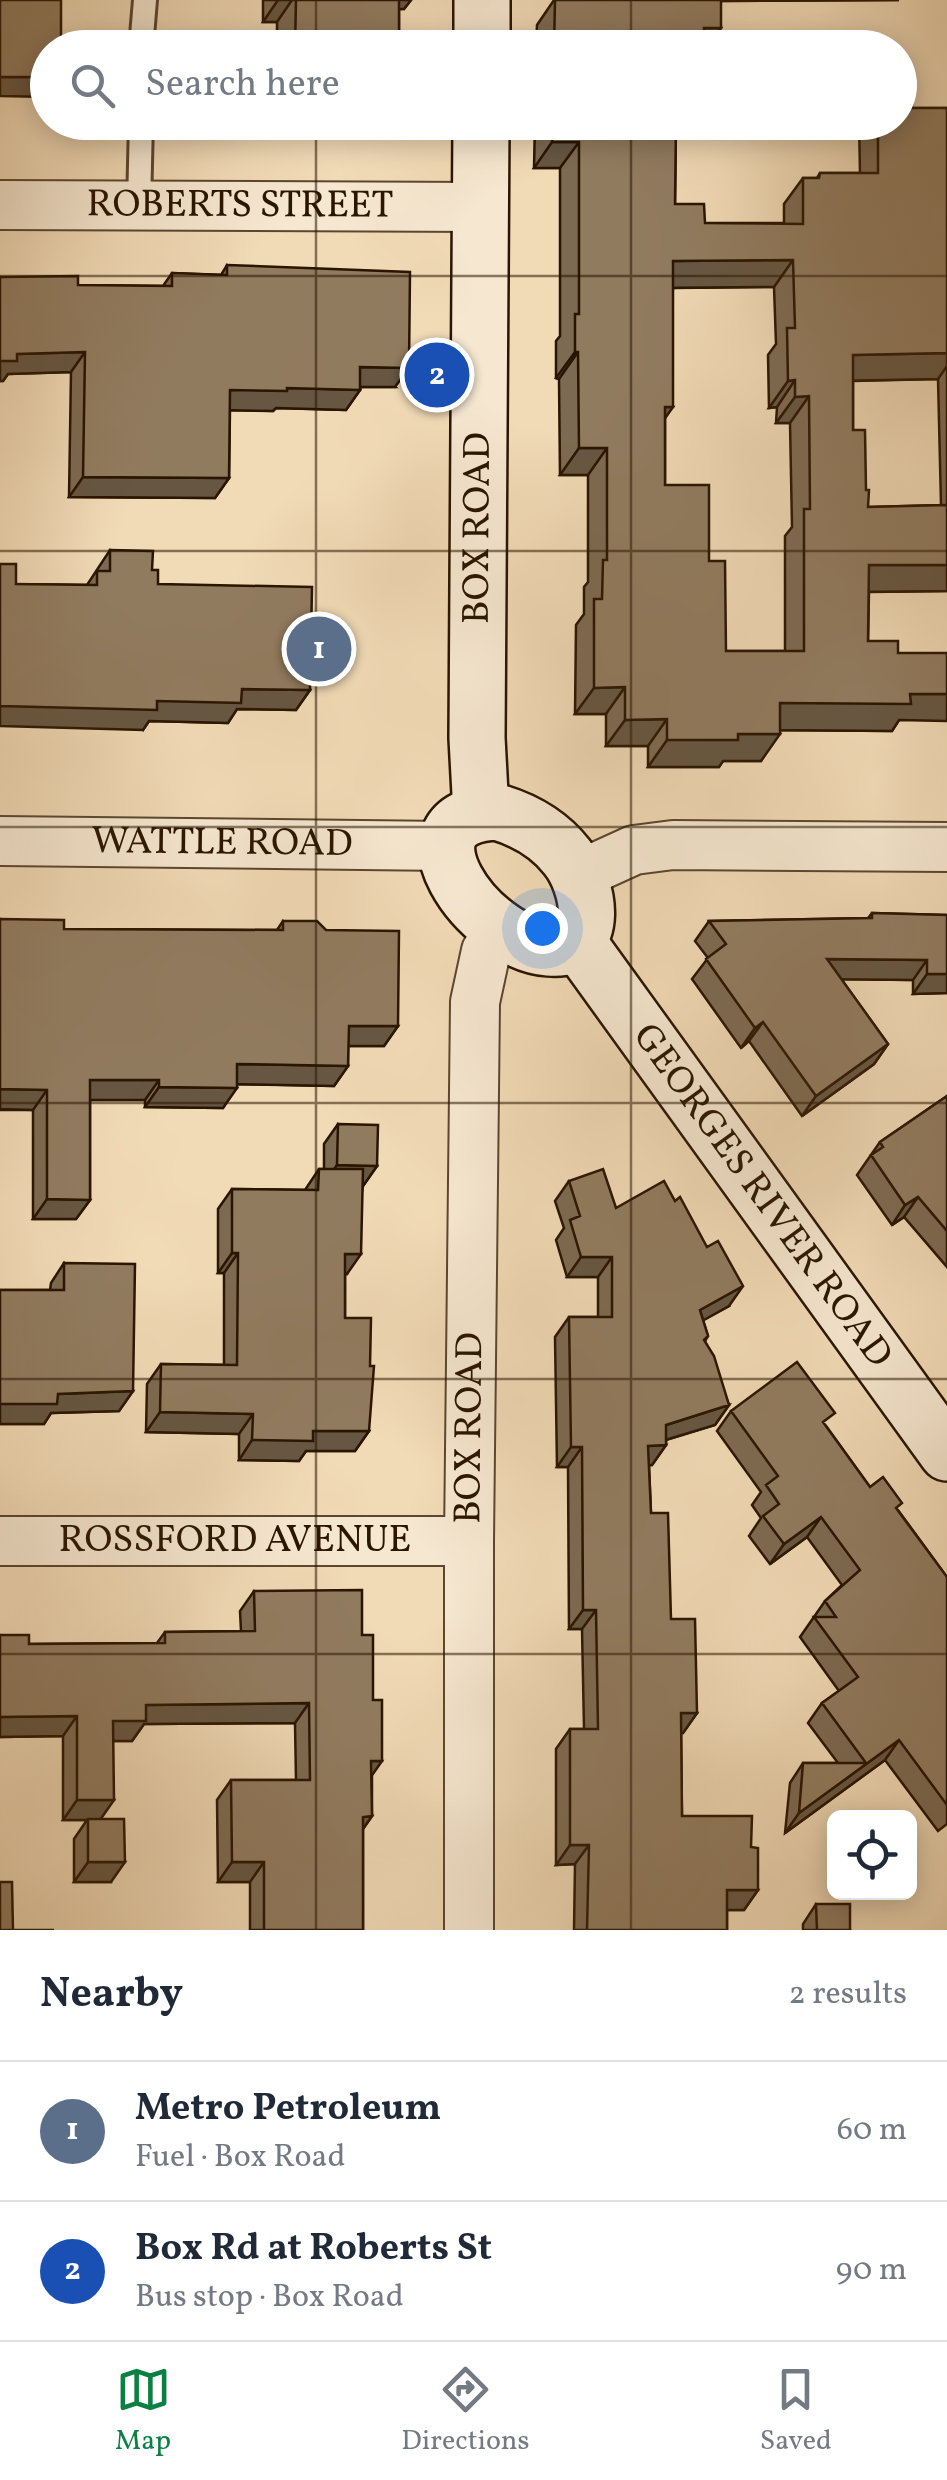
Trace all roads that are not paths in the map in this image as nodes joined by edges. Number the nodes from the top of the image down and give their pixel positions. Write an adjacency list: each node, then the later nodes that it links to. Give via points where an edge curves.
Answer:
1 (145, 0): 3 (lane)
2 (482, 0): 4 (street)
3 (142, 30)
4 (482, 30)
5 (140, 140): 8 (lane)
6 (481, 140): 9 (street, BOX ROAD)
7 (0, 204): 8 (street, ROBERTS STREET)
8 (139, 206): 9 (street, ROBERTS STREET)
9 (480, 208): 10 (street, BOX ROAD, via 477,719)
10 (464, 829): 11 (street, WATTLE ROAD); 13 (street, via 497,812 534,828); 14 (street, via 448,862 455,881)
11 (0, 841)
12 (947, 847): 13 (street, via 673,845 634,850)
13 (579, 875): 15 (street, via 588,910)
14 (501, 930): 15 (street, via 551,949); 18 (street, BOX ROAD, via 486,951 476,1002)
15 (576, 941): 16 (street, GEORGES RIVER ROAD)
16 (947, 1453)
17 (0, 1541): 18 (street, ROSSFORD AVENUE)
18 (468, 1541): 19 (street, BOX ROAD)
19 (469, 1930)

